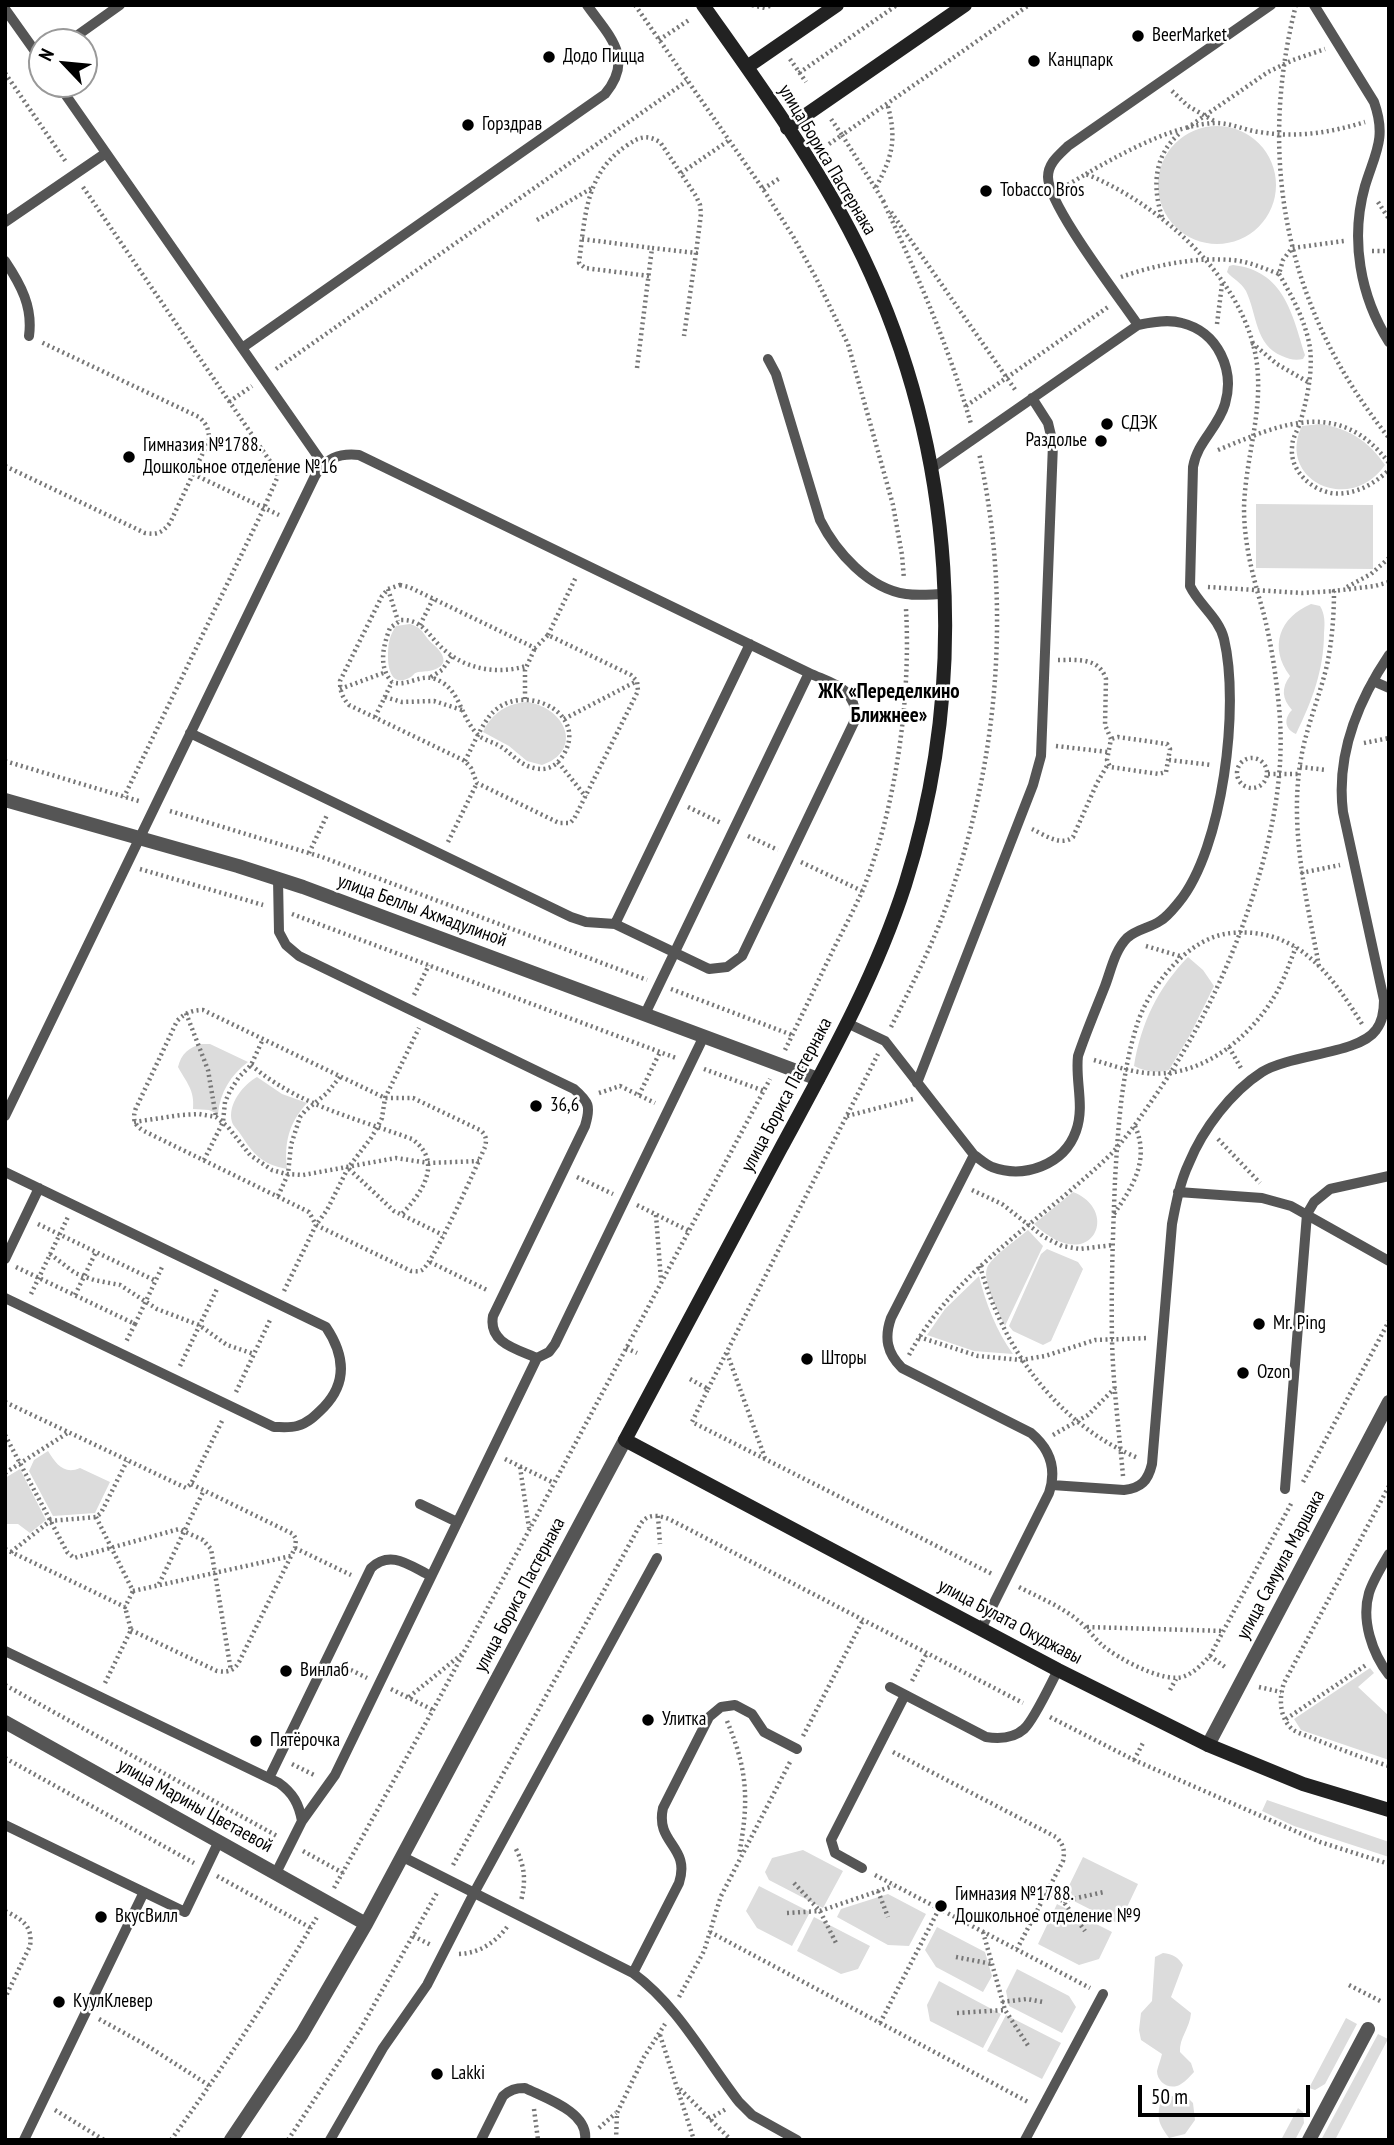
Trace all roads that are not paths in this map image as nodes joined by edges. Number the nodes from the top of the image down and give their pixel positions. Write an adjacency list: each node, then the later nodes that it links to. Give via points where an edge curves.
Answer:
1 (120, 5): 9 (lane)
2 (587, 5): 20 (lane, via 618,49 617,76 605,93)
3 (703, 5): 11 (street, улица Бориса Пастернака)
4 (837, 5): 11 (street)
5 (965, 5): 13 (street)
6 (1270, 5): 17 (lane, via 1052,161 1048,179 1056,205)
7 (1314, 5): 19 (lane, via 1379,117 1379,146 1358,225 1361,275)
8 (5, 9): 10 (lane)
9 (88, 28)
10 (28, 41)
11 (747, 67): 13 (street, улица Бориса Пастернака)
12 (68, 98): 14 (lane)
13 (787, 128): 24 (street, улица Бориса Пастернака, via 845,221 880,294 907,370)
14 (106, 153): 15 (lane); 20 (lane)
15 (5, 222)
16 (5, 261): 18 (lane, via 28,304)
17 (1138, 325): 22 (lane); 43 (lane, via 1181,322 1214,342 1226,362 1229,385 1224,408 1194,460 1189,577 1194,594 1224,639 1229,674 1225,766 1213,827 1198,873 1180,901 1161,921 1132,934 1119,949 1078,1056 1081,1107 1076,1132 1064,1151 1029,1171 989,1166)
18 (29, 336)
19 (1389, 342)
20 (242, 348): 23 (lane)
21 (768, 359): 25 (lane, via 827,533 859,570 883,587 905,594)
22 (1028, 401): 24 (lane); 41 (lane, via 1048,423 1053,444 1043,745 1019,824)
23 (323, 464): 26 (lane, via 332,457 359,455); 31 (lane)
24 (932, 468): 25 (street, улица Бориса Пастернака)
25 (945, 594): 38 (street, улица Бориса Пастернака, via 944,679 926,805 890,928)
26 (750, 644): 28 (lane); 35 (lane)
27 (1389, 655): 29 (lane)
28 (809, 673): 36 (lane); 36 (lane, via 846,691 856,718 742,956 727,967 709,969)
29 (1373, 681): 30 (lane); 47 (lane, via 1347,747 1341,790 1384,1015 1377,1030 1360,1043 1282,1062 1249,1083 1208,1128)
30 (1389, 688)
31 (190, 733): 33 (lane); 35 (lane, via 571,917)
32 (5, 800): 33 (street, улица Беллы Ахмадулиной)
33 (139, 839): 34 (street, улица Беллы Ахмадулиной); 42 (lane)
34 (278, 878): 37 (street, улица Беллы Ахмадулиной); 52 (lane, via 279,932 299,956 574,1089 586,1101 585,1126 493,1316 495,1336)
35 (615, 923): 36 (lane)
36 (674, 952): 37 (lane)
37 (645, 1014): 39 (street, улица Беллы Ахмадулиной)
38 (847, 1023): 40 (street, улица Бориса Пастернака); 41 (lane, via 885,1041)
39 (704, 1036): 40 (street, улица Беллы Ахмадулиной); 52 (lane, via 555,1344)
40 (818, 1079): 54 (street, улица Бориса Пастернака)
41 (918, 1083): 43 (lane)
42 (5, 1116)
43 (974, 1154): 55 (lane, via 891,1318 887,1343 902,1368 1031,1433 1046,1450)
44 (5, 1172): 46 (lane)
45 (1389, 1176): 48 (lane, via 1330,1189)
46 (39, 1188): 49 (lane); 51 (lane, via 326,1327 341,1358 340,1380 333,1398 311,1420 274,1427)
47 (1178, 1192): 48 (lane, via 1262,1198); 55 (lane, via 1149,1476 1135,1489)
48 (1307, 1214): 50 (lane); 56 (lane)
49 (5, 1260)
50 (1389, 1261)
51 (5, 1298)
52 (537, 1358): 58 (lane)
53 (1389, 1402): 69 (street, улица Самуила Маршака)
54 (625, 1440): 62 (street, улица Булата Окуджавы); 76 (street, улица Бориса Пастернака)
55 (1052, 1485): 62 (lane)
56 (1285, 1489)
57 (420, 1504): 58 (lane)
58 (457, 1522): 61 (lane)
59 (1389, 1554): 65 (lane, via 1369,1593 1367,1611 1377,1658)
60 (657, 1558): 80 (lane)
61 (431, 1576): 71 (lane, via 386,1558 371,1568); 73 (lane, via 330,1783)
62 (981, 1629): 64 (street, улица Булата Окуджавы)
63 (5, 1651): 71 (lane)
64 (1058, 1670): 67 (lane, via 1025,1729 999,1739 986,1737); 69 (street, улица Булата Окуджавы)
65 (1389, 1675)
66 (890, 1687): 67 (lane)
67 (905, 1695): 77 (lane, via 831,1840 835,1853)
68 (5, 1722): 75 (street, улица Марины Цветаевой)
69 (1208, 1745): 72 (street, улица Булата Окуджавы, via 1303,1784)
70 (797, 1749): 82 (lane, via 764,1732 752,1714 735,1705 721,1707 709,1717 660,1820 679,1855 679,1883)
71 (269, 1778): 73 (lane, via 292,1793)
72 (1389, 1810)
73 (302, 1821): 78 (lane)
74 (5, 1825): 79 (lane)
75 (219, 1841): 78 (street, улица Марины Цветаевой); 79 (lane, via 185,1912)
76 (403, 1857): 80 (lane); 81 (street, улица Бориса Пастернака)
77 (862, 1868)
78 (276, 1873): 81 (street, улица Марины Цветаевой)
79 (144, 1892): 86 (lane)
80 (474, 1893): 82 (lane); 88 (lane, via 427,1985)
81 (366, 1924): 87 (street, улица Бориса Пастернака, via 302,2034)
82 (633, 1973): 90 (lane, via 673,2010 739,2102 752,2115)
83 (1103, 1994): 91 (lane)
84 (1368, 2029): 92 (street)
85 (586, 2137): 89 (lane, via 573,2113 518,2088 503,2096)
86 (24, 2140)
87 (231, 2140)
88 (330, 2140)
89 (481, 2140)
90 (797, 2140)
91 (1025, 2140)
92 (1309, 2140)

